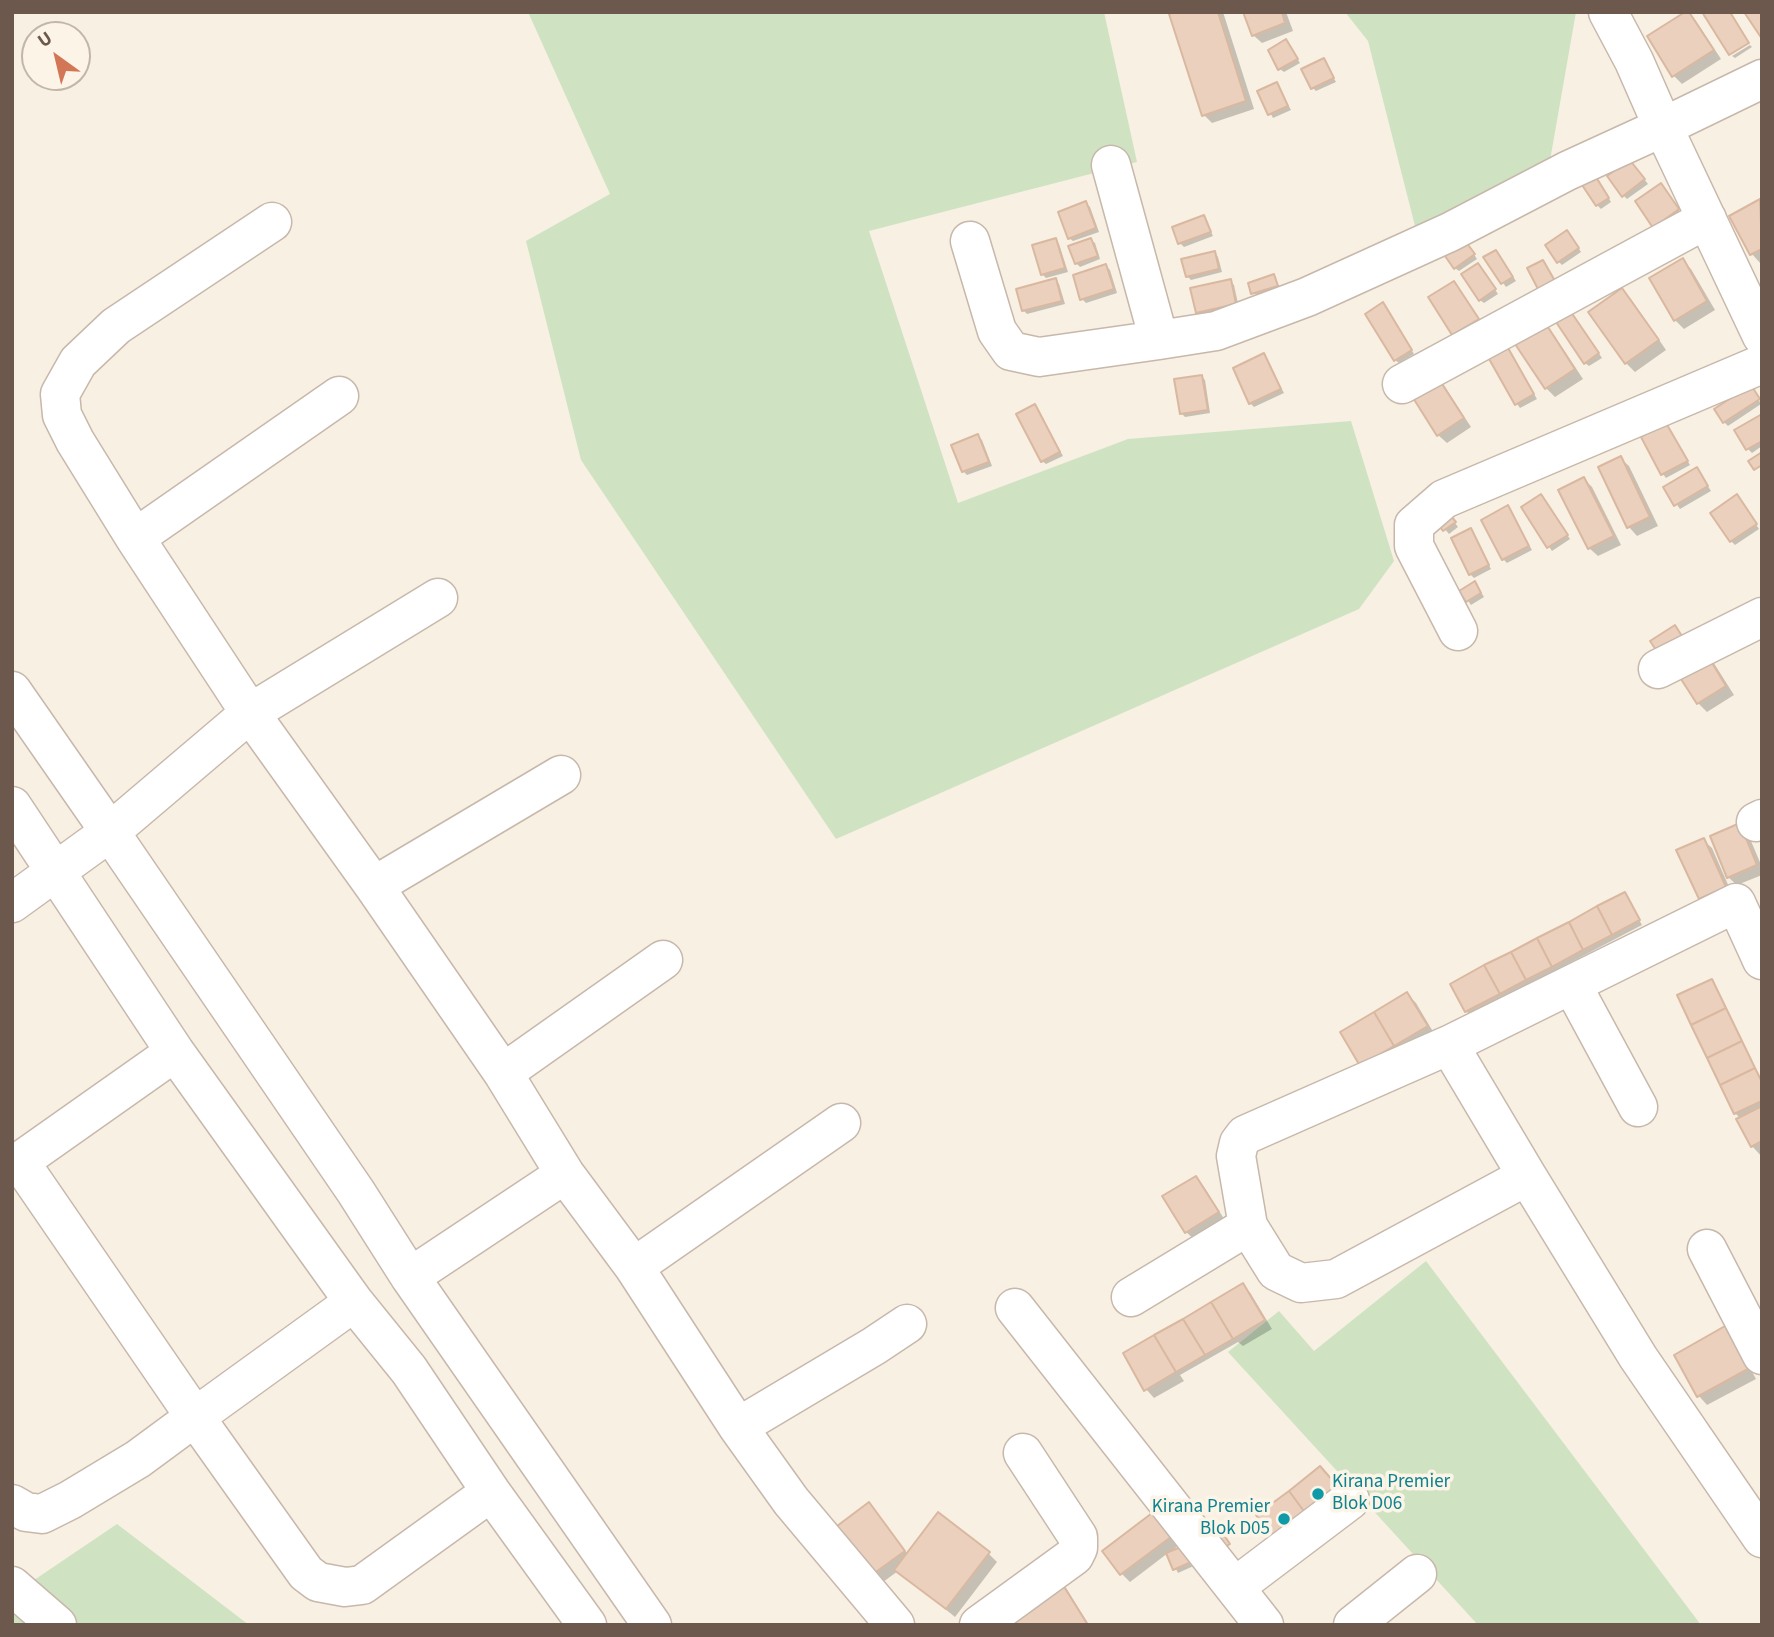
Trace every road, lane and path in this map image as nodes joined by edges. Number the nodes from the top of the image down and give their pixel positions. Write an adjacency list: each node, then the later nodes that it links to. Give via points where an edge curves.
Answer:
1 (1608, 12): 3 (street)
2 (1762, 79): 3 (street)
3 (1663, 127): 5 (street); 9 (street, via 1307,297 1216,331)
4 (1111, 165): 9 (street)
5 (1707, 219): 8 (street); 11 (street)
6 (272, 222): 13 (street, via 116,326 78,362 60,394 62,415 75,441)
7 (970, 241): 9 (street, via 997,331 1011,351 1040,357)
8 (1762, 336)
9 (1159, 340)
10 (1762, 364): 16 (street, via 1444,499 1414,524 1414,545)
11 (1402, 384)
12 (339, 396): 13 (street)
13 (135, 538): 19 (street)
14 (438, 598): 19 (street)
15 (1762, 617): 17 (street)
16 (1458, 631)
17 (1658, 669)
18 (12, 691): 22 (street)
19 (250, 713): 22 (street); 24 (street)
20 (561, 775): 24 (street)
21 (12, 806): 23 (street)
22 (110, 832): 23 (street); 40 (street)
23 (55, 874): 25 (street); 30 (street)
24 (374, 886): 31 (street)
25 (12, 903)
26 (663, 960): 31 (street)
27 (1762, 960): 28 (street, via 1736,903)
28 (1572, 985): 29 (street); 32 (street)
29 (1449, 1045): 36 (street); 37 (street, via 1245,1135 1236,1156)
30 (175, 1052): 34 (street); 42 (street)
31 (503, 1073): 35 (street)
32 (1638, 1107)
33 (841, 1123): 39 (street)
34 (16, 1165): 46 (street)
35 (565, 1174): 39 (street); 40 (street)
36 (1527, 1176): 37 (street, via 1336,1279 1301,1283 1276,1271); 52 (street, via 1638,1357)
37 (1248, 1226): 41 (street)
38 (1707, 1249): 45 (street)
39 (634, 1267): 47 (street)
40 (410, 1277): 59 (street)
41 (1131, 1297)
42 (355, 1302): 46 (street); 49 (street, via 409,1370)
43 (1016, 1308): 55 (street)
44 (907, 1324): 47 (street)
45 (1762, 1355)
46 (195, 1417): 49 (street, via 306,1573 318,1583 362,1585); 51 (street, via 138,1459 61,1505 42,1514)
47 (738, 1427): 56 (street, via 791,1501)
48 (1023, 1453): 60 (street, via 1077,1537 1079,1548)
49 (491, 1492): 58 (street)
50 (1350, 1500): 55 (street)
51 (12, 1504)
52 (1762, 1538)
53 (1417, 1574): 62 (street)
54 (12, 1586): 57 (street)
55 (1234, 1587): 61 (street)
56 (893, 1624)
57 (57, 1625)
58 (587, 1625)
59 (652, 1625)
60 (979, 1625)
61 (1264, 1625)
62 (1353, 1625)

